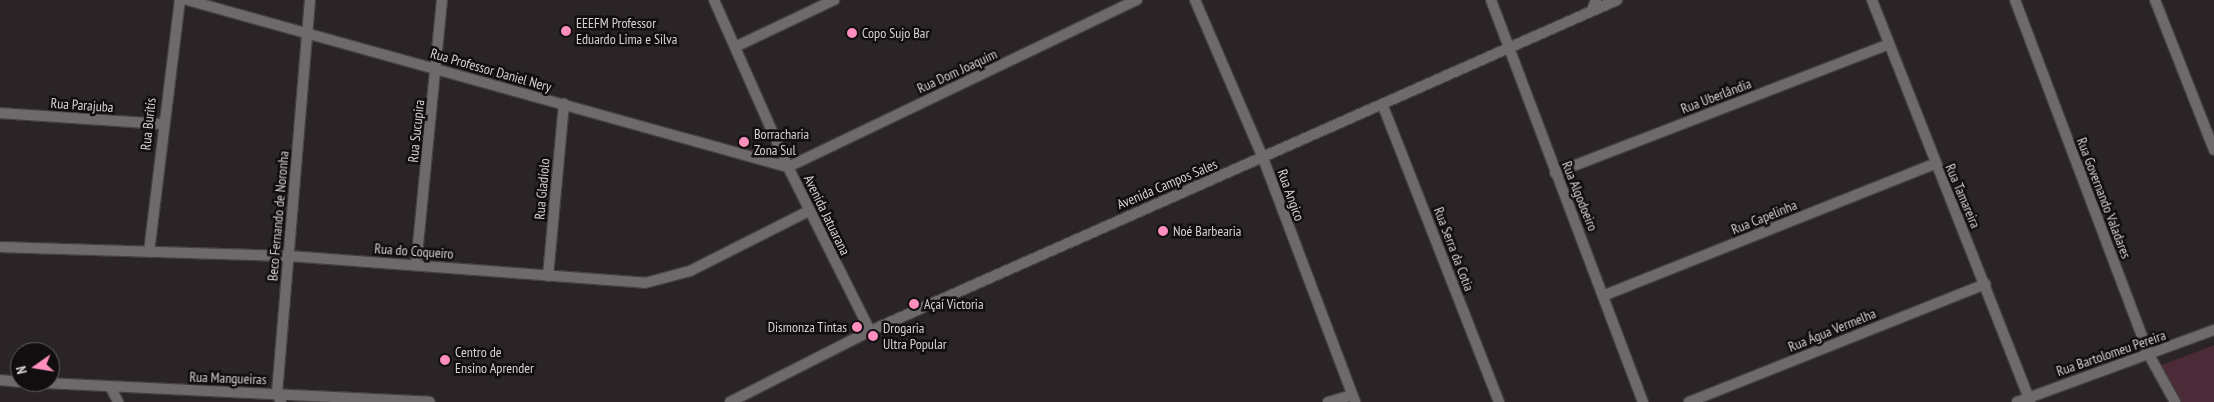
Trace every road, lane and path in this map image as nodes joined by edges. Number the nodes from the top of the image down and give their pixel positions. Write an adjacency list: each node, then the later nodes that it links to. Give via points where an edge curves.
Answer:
1 (180, 0): 24 (street, Rua Buritís)
2 (187, 0): 16 (street, Rua Professor Daniel Nery)
3 (310, 0): 16 (street, Beco Fernando de Noronha)
4 (442, 0): 20 (street, Rua Sucupira)
5 (714, 0): 18 (street, Avenida Jatuarana)
6 (834, 0): 18 (street)
7 (1137, 0): 28 (street, Rua Dom Joaquim)
8 (1195, 0): 26 (street, Rua Angico)
9 (1491, 0): 19 (street, Rua Algodoeiro)
10 (1596, 0): 15 (street)
11 (1617, 0): 15 (street, Avenida Campos Sales)
12 (1872, 0): 17 (street, Rua Tamareira)
13 (2015, 0): 40 (street, Rua Governando Valadares)
14 (2155, 0): 25 (street)
15 (1592, 10): 19 (street, Avenida Campos Sales)
16 (308, 32): 20 (street, Rua Professor Daniel Nery); 33 (street, Beco Fernando de Noronha)
17 (1887, 45): 27 (street, Rua Tamareira); 29 (street, Rua Uberlândia)
18 (736, 47): 28 (street, Avenida Jatuarana)
19 (1511, 47): 22 (street, Avenida Campos Sales); 29 (street, Rua Algodoeiro)
20 (436, 69): 21 (street, Rua Professor Daniel Nery); 34 (street, Rua Sucupira)
21 (564, 104): 28 (street, Rua Professor Daniel Nery); 35 (street, Rua Gladíolo)
22 (1383, 106): 26 (street, Avenida Campos Sales); 50 (street, Rua Serra da Cotia)
23 (0, 113): 24 (street, Rua Parajuba)
24 (161, 124): 32 (street, Rua Buritís)
25 (2214, 150)
26 (1263, 158): 39 (street, Avenida Campos Sales); 44 (street, Rua Angico)
27 (1934, 164): 36 (street, Rua Tamareira); 37 (street, Rua Capelinha)
28 (788, 166): 30 (street, Avenida Jatuarana)
29 (1555, 173): 37 (street, Rua Algodoeiro)
30 (809, 211): 35 (street, Rua do Coqueiro, via 672,278 613,283); 39 (street, Avenida Jatuarana)
31 (0, 246): 32 (street, Rua do Coqueiro)
32 (149, 252): 33 (street, Rua do Coqueiro)
33 (289, 256): 34 (street, Rua do Coqueiro); 43 (street, Beco Fernando de Noronha)
34 (416, 265): 35 (street, Rua do Coqueiro)
35 (548, 276)
36 (1985, 284): 45 (street, Rua Tamareira); 52 (street, Rua Água Vermelha)
37 (1604, 295): 51 (street, Rua Algodoeiro)
38 (2214, 330): 40 (street, Rua Bartolomeu Pereira)
39 (870, 331): 48 (street, Avenida Campos Sales)
40 (2149, 355): 45 (street, Rua Bartolomeu Pereira); 54 (street, Rua Governando Valadares)
41 (60, 384): 42 (street, Rua Mangueiras)
42 (112, 388): 43 (street, Rua Mangueiras); 46 (street)
43 (279, 398): 47 (street, Rua Mangueiras)
44 (1354, 398): 49 (street)
45 (2029, 399): 53 (street, Rua Bartolomeu Pereira)
46 (118, 402)
47 (430, 402)
48 (730, 402)
49 (1328, 402)
50 (1499, 402)
51 (1643, 402)
52 (1690, 402)
53 (2017, 402)
54 (2175, 402)

